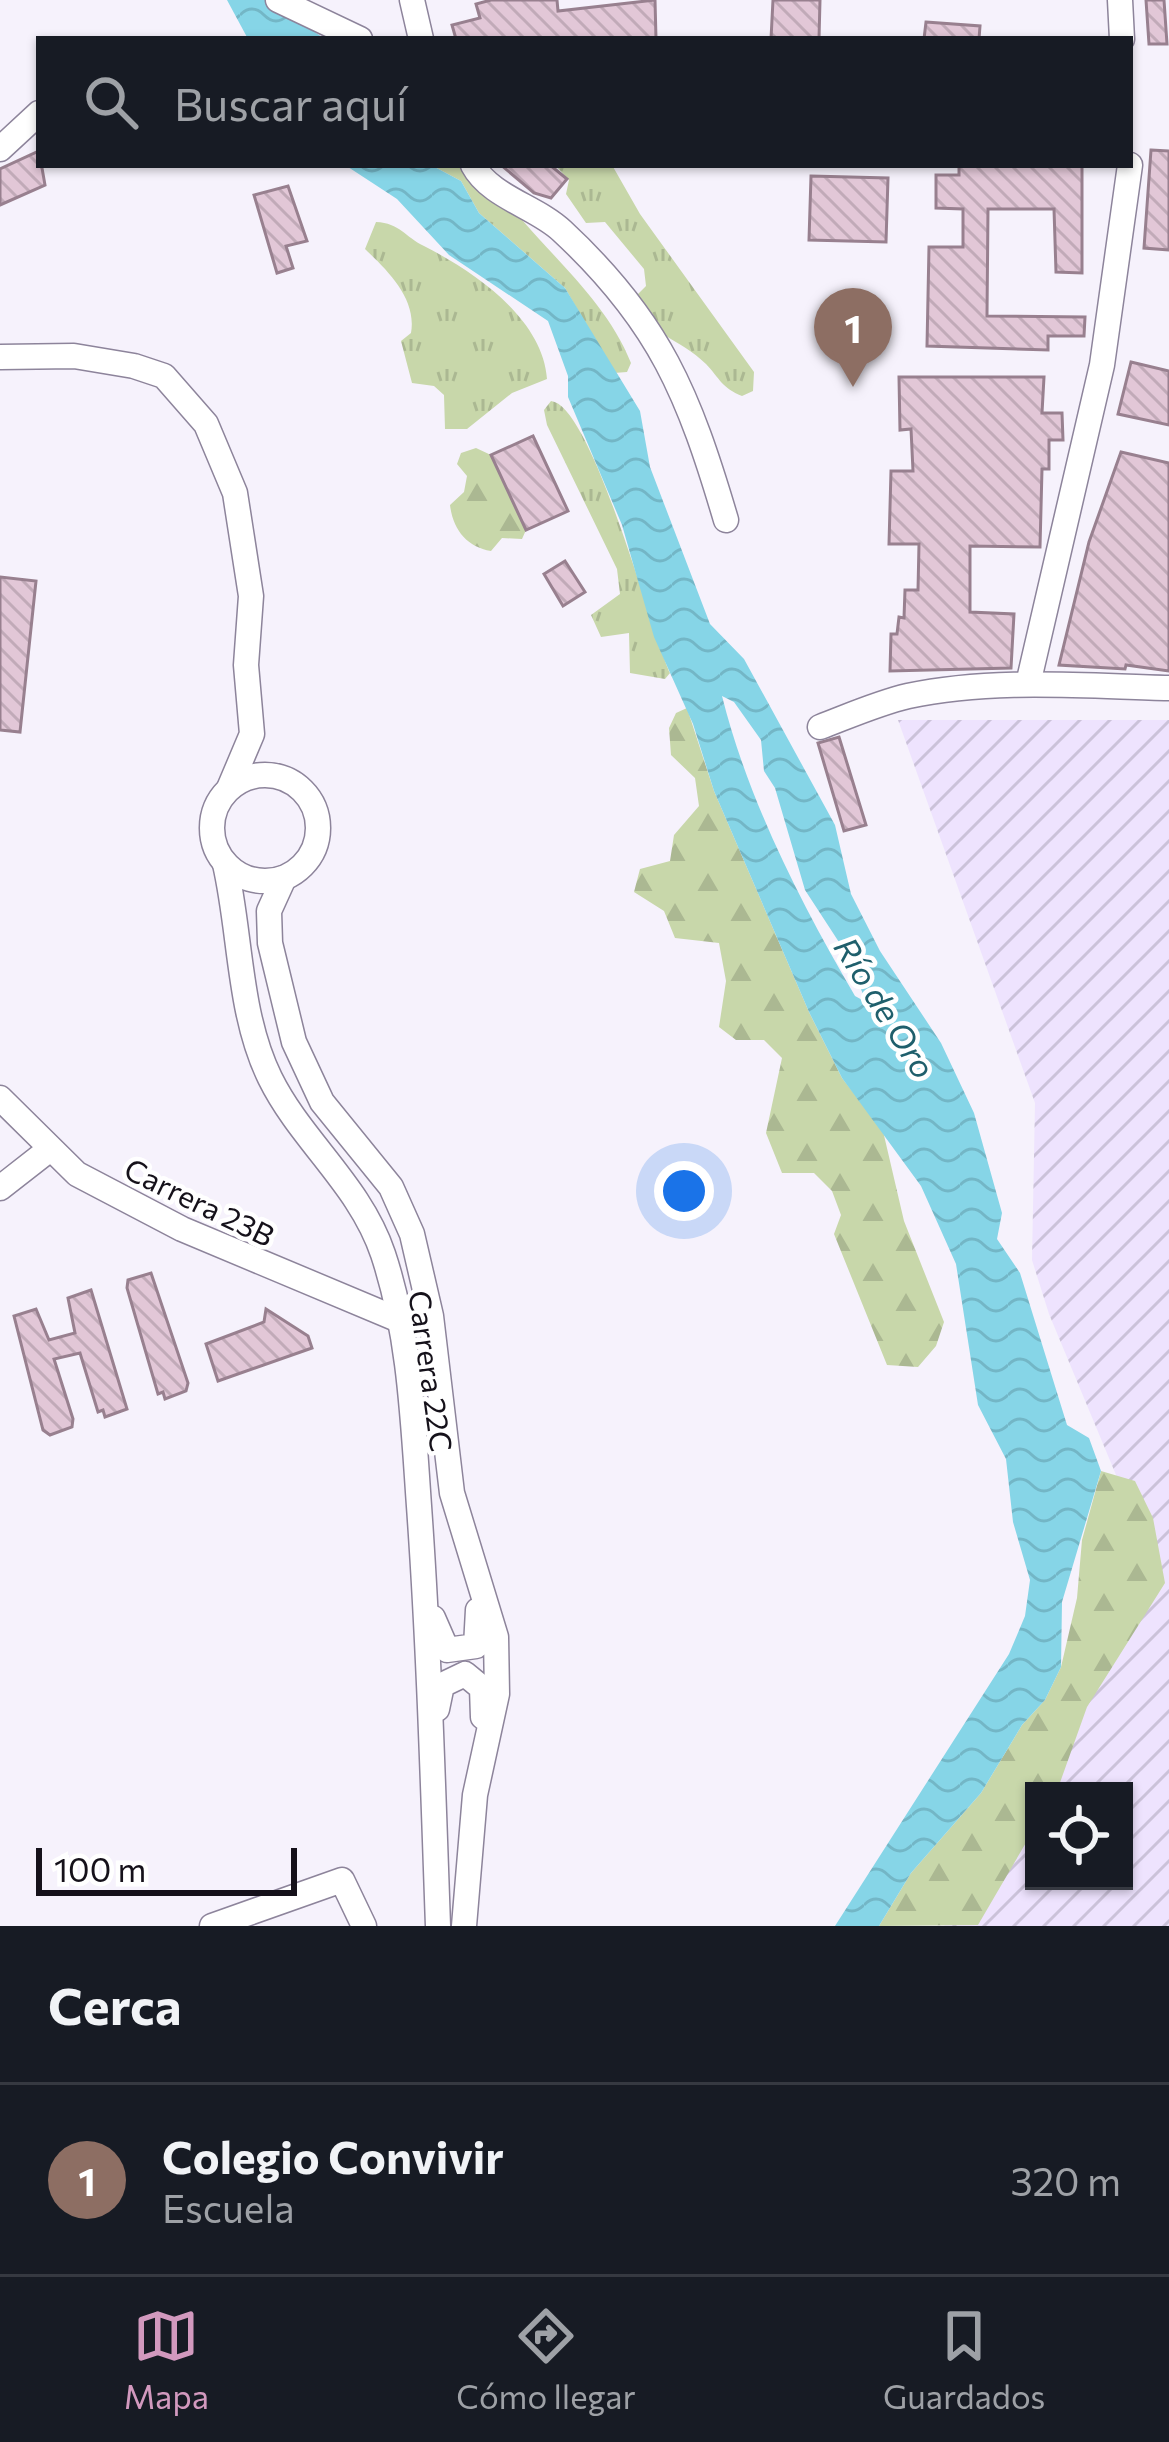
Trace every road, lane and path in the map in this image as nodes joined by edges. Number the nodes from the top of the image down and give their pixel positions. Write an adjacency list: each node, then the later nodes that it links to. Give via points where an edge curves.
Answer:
1 (278, 0): 4 (street)
2 (412, 0): 5 (street)
3 (1120, 0): 6 (street)
4 (354, 36)
5 (420, 36)
6 (1122, 36)
7 (36, 116): 8 (street)
8 (0, 149)
9 (476, 168): 12 (street, via 550,219 640,318 692,407)
10 (1130, 168): 13 (street, via 1102,365)
11 (0, 357): 16 (street, via 134,366 164,376 206,424 235,493 251,596)
12 (726, 520)
13 (1028, 684): 14 (street); 15 (street, via 902,697)
14 (1169, 688)
15 (820, 727)
16 (252, 734): 17 (street); 18 (street)
17 (284, 778): 18 (street, via 258,775); 20 (street, via 313,802 319,827 305,863)
18 (230, 786): 19 (street, via 212,828)
19 (225, 864): 20 (street, via 259,881); 24 (street, Carrera 22C, via 268,1075 369,1219)
20 (284, 878): 25 (street, Carrera 22C, via 269,911 288,1020 322,1102 391,1186 412,1234 431,1316 452,1493)
21 (0, 1097): 22 (street, Carrera 23B)
22 (50, 1149): 23 (street); 24 (street, Carrera 23B, via 77,1174 182,1229)
23 (0, 1188)
24 (400, 1320): 26 (street, Carrera 22C)
25 (474, 1568): 26 (street, via 481,1633 461,1652 438,1638); 28 (street, Carrera 22C, via 496,1637 497,1694)
26 (424, 1581): 27 (street, Carrera 22C)
27 (431, 1741): 28 (street, via 442,1685 464,1674 482,1688); 31 (street, Carrera 22C)
28 (484, 1750): 32 (street, Carrera 22C)
29 (212, 1926): 30 (street, via 342,1880)
30 (364, 1926)
31 (438, 1926)
32 (464, 1926)

